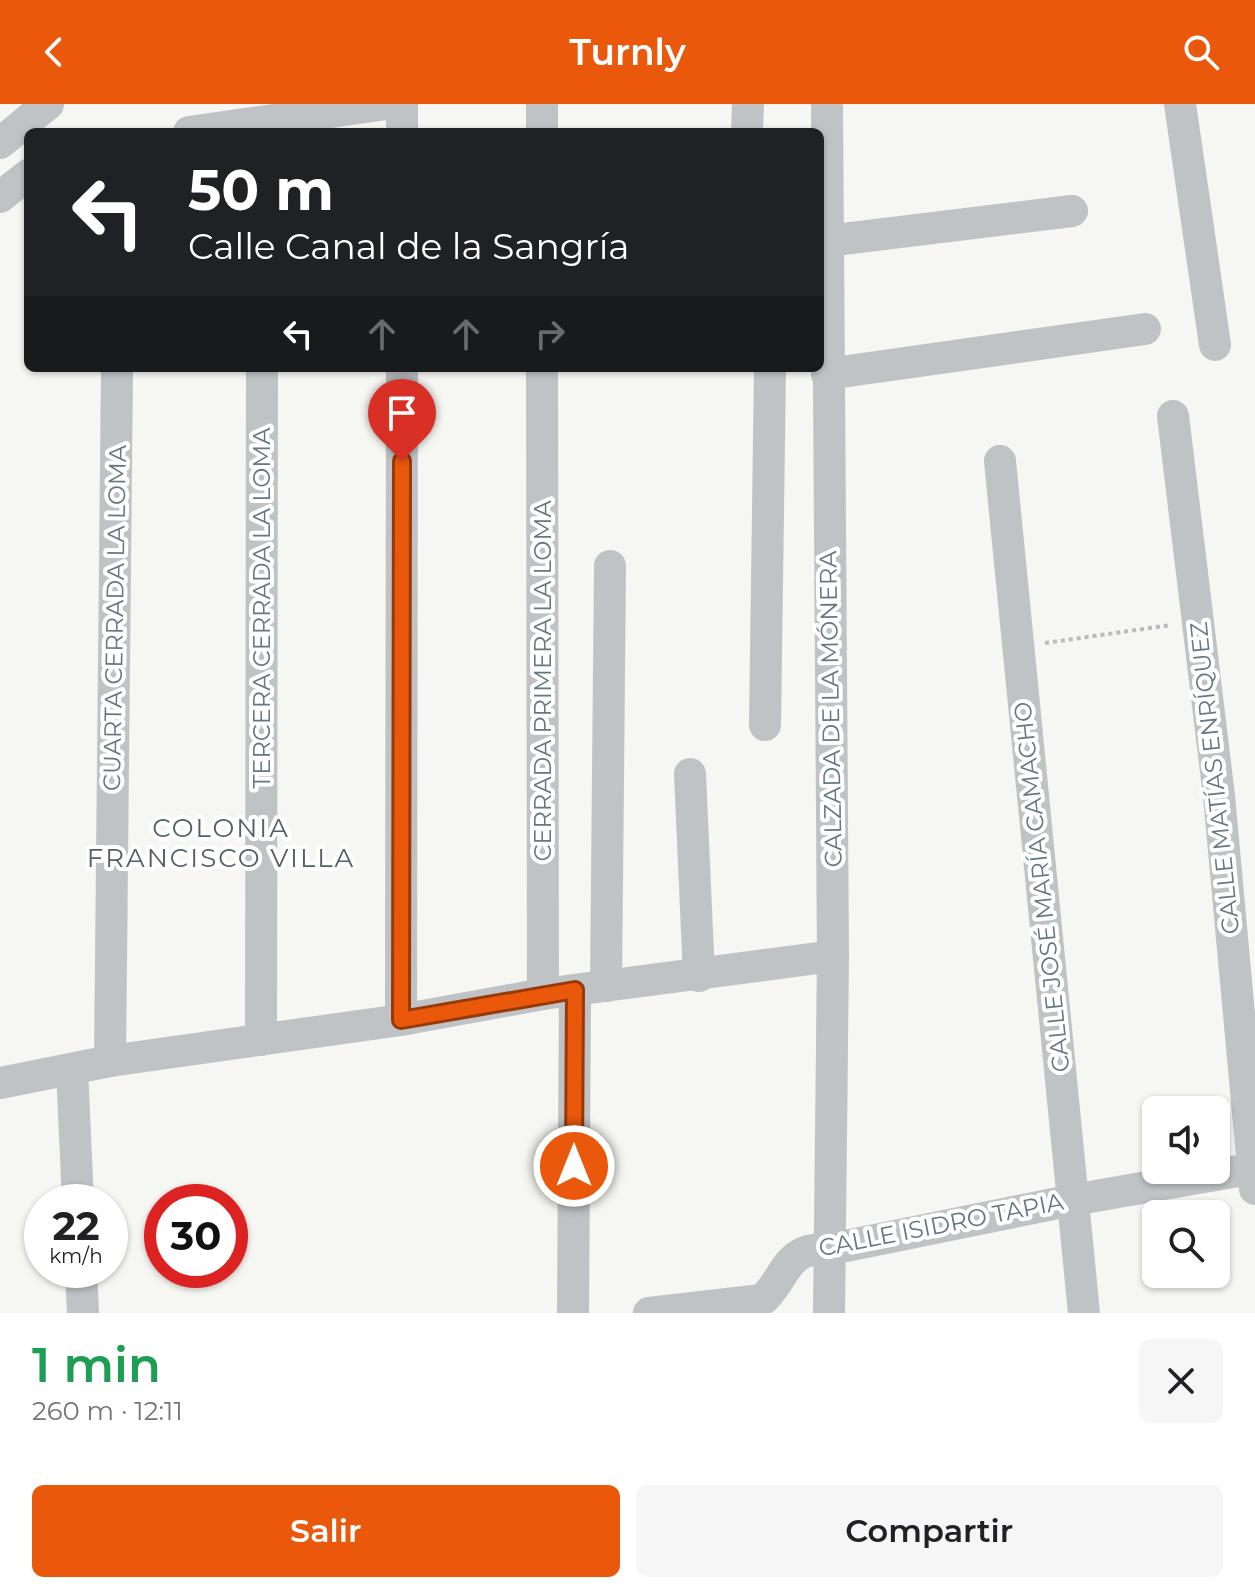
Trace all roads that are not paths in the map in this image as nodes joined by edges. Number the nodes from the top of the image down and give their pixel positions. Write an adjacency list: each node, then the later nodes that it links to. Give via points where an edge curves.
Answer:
1 (48, 104): 12 (street)
2 (387, 104): 8 (street)
3 (402, 104): 9 (street)
4 (542, 104): 10 (street)
5 (748, 104): 11 (street)
6 (827, 104): 16 (street, CALZADA DE LA MÓNERA)
7 (1180, 104): 18 (street)
8 (263, 127)
9 (402, 128)
10 (542, 128)
11 (747, 128)
12 (0, 143)
13 (24, 178): 14 (street)
14 (0, 197)
15 (1072, 211): 16 (street)
16 (827, 241): 24 (street, CALZADA DE LA MÓNERA)
17 (1145, 329): 24 (street)
18 (1215, 345)
19 (117, 372): 36 (street, CUARTA CERRADA LA LOMA)
20 (262, 372): 35 (street, TERCERA CERRADA LA LOMA)
21 (402, 372): 34 (street)
22 (542, 372): 33 (street, CERRADA PRIMERA LA LOMA)
23 (770, 372): 28 (street)
24 (827, 374): 30 (street, CALZADA DE LA MÓNERA)
25 (1173, 416): 39 (street, CALLE MATÍAS ENRÍQUEZ, via 1219,796)
26 (1000, 461): 41 (street, CALLE JOSÉ MARÍA CAMACHO)
27 (610, 566): 32 (street)
28 (765, 725)
29 (690, 774): 31 (street)
30 (833, 956): 31 (street); 42 (street, CALZADA DE LA MÓNERA)
31 (699, 976): 32 (street)
32 (591, 988): 33 (street); 45 (street)
33 (543, 994): 34 (street)
34 (401, 1020): 35 (street)
35 (261, 1040): 36 (street)
36 (110, 1061): 37 (street)
37 (72, 1069): 38 (street); 40 (street)
38 (0, 1083)
39 (1254, 1175): 41 (street, CALLE ISIDRO TAPIA)
40 (77, 1184)
41 (1073, 1200): 42 (street, CALLE ISIDRO TAPIA); 48 (street, CALLE JOSÉ MARÍA CAMACHO)
42 (831, 1249): 46 (street, CALLE ISIDRO TAPIA, via 798,1255 762,1300); 47 (street, CALZADA DE LA MÓNERA)
43 (82, 1288): 44 (street)
44 (83, 1313)
45 (573, 1313)
46 (649, 1313)
47 (829, 1313)
48 (1084, 1313)

